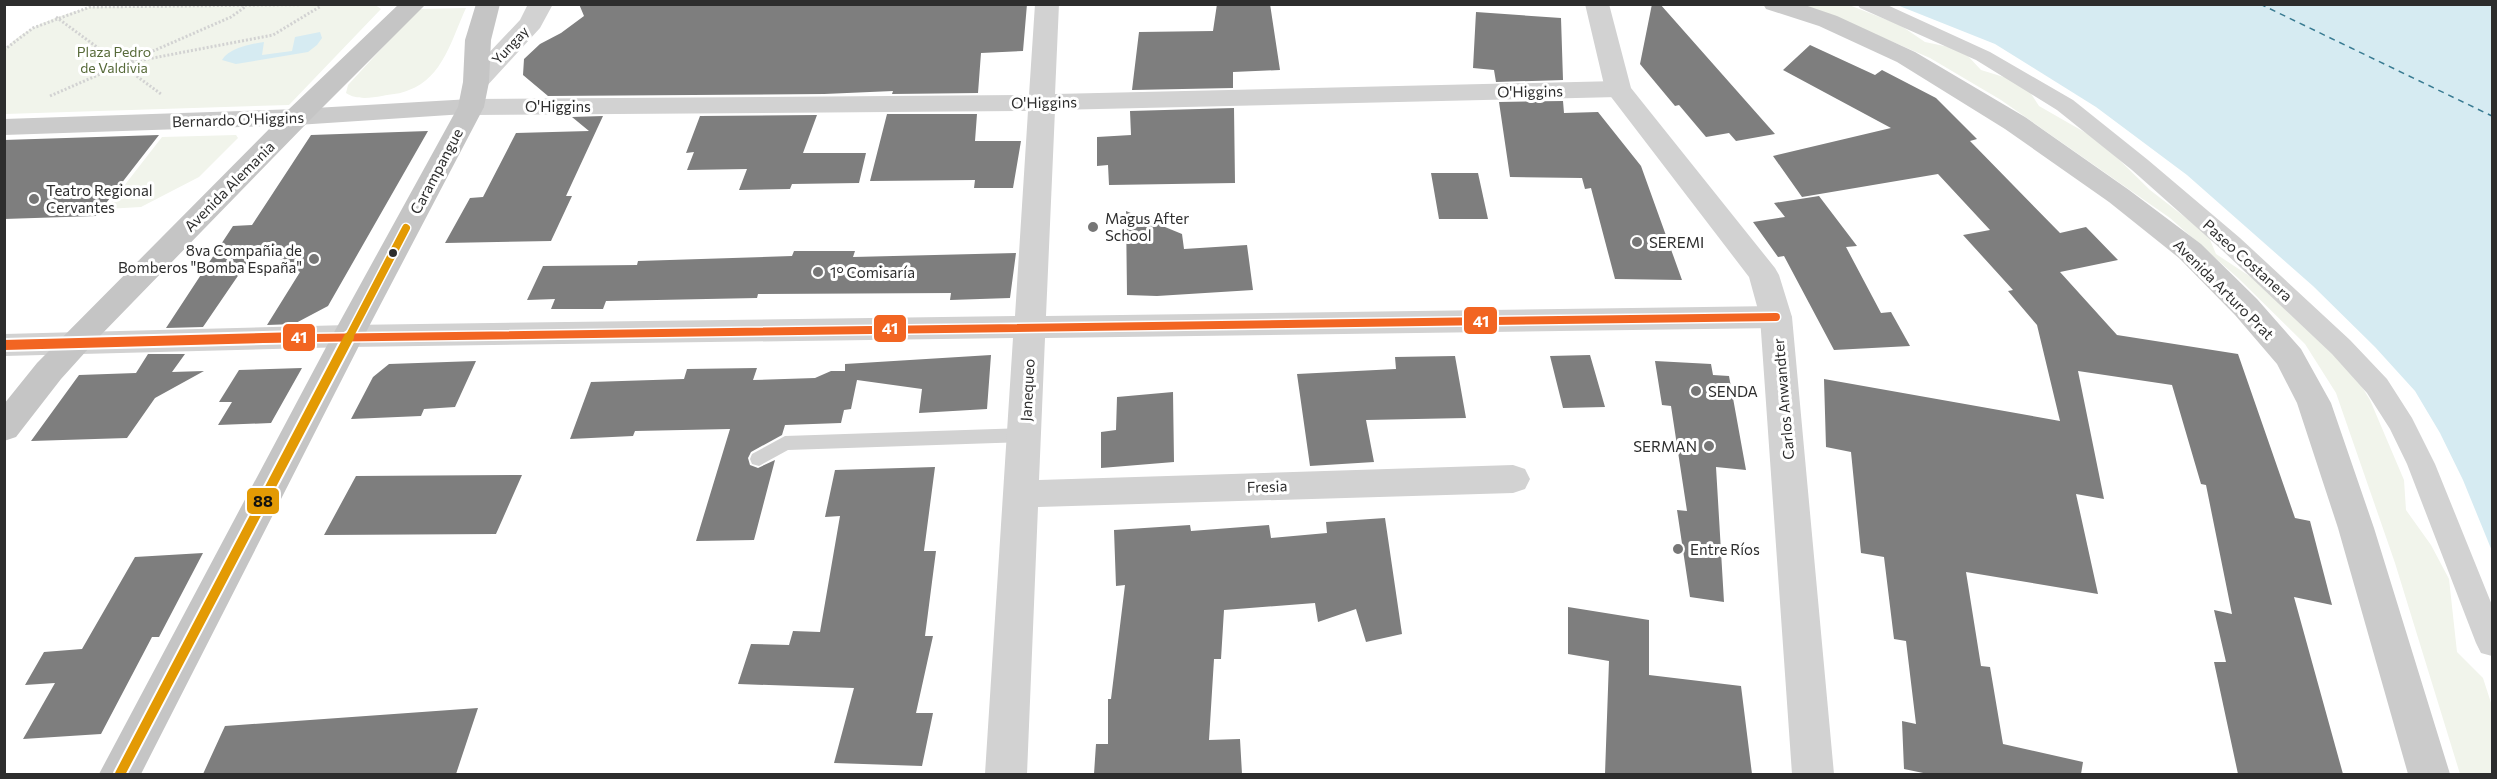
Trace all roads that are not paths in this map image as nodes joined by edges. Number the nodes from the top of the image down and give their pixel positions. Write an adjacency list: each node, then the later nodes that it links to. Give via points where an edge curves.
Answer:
1 (414, 4): 11 (main road, Avenida Alemania)
2 (488, 4): 9 (main road, Carampangue, via 478,40)
3 (541, 4): 9 (street, Yungay, via 531,23)
4 (1047, 4): 10 (street, Janequeo)
5 (1597, 4): 8 (street, Carlos Anwandter)
6 (1775, 4): 27 (main road, Avenida Arturo Prat, via 1828,21 1906,57 2015,123 2190,251 2290,357 2314,403 2356,528)
7 (1867, 4): 23 (street, Paseo Costanera, via 1983,56 2065,105 2222,236 2341,347 2377,386 2402,425)
8 (1618, 89): 10 (street, O'Higgins); 13 (street, Carlos Anwandter, via 1764,275)
9 (473, 95): 10 (street, O'Higgins); 11 (main road, Bernardo O'Higgins); 15 (main road, Carampangue)
10 (1040, 102): 14 (street, Janequeo)
11 (297, 117): 12 (main road, Bernardo O'Higgins); 16 (main road, Avenida Alemania)
12 (4, 127)
13 (1776, 317): 14 (street); 26 (street, Carlos Anwandter)
14 (1030, 327): 15 (street); 19 (street, Janequeo)
15 (348, 336): 16 (street); 24 (main road, Carampangue)
16 (74, 344): 17 (street); 18 (main road, Avenida Alemania)
17 (4, 345)
18 (4, 429)
19 (1024, 435): 20 (lane, via 785,442); 22 (street, Janequeo)
20 (759, 459)
21 (1513, 479): 22 (street, Fresia)
22 (1021, 494): 25 (street, Janequeo)
23 (2493, 643)
24 (120, 774)
25 (1006, 774)
26 (1814, 774)
27 (2429, 774)

